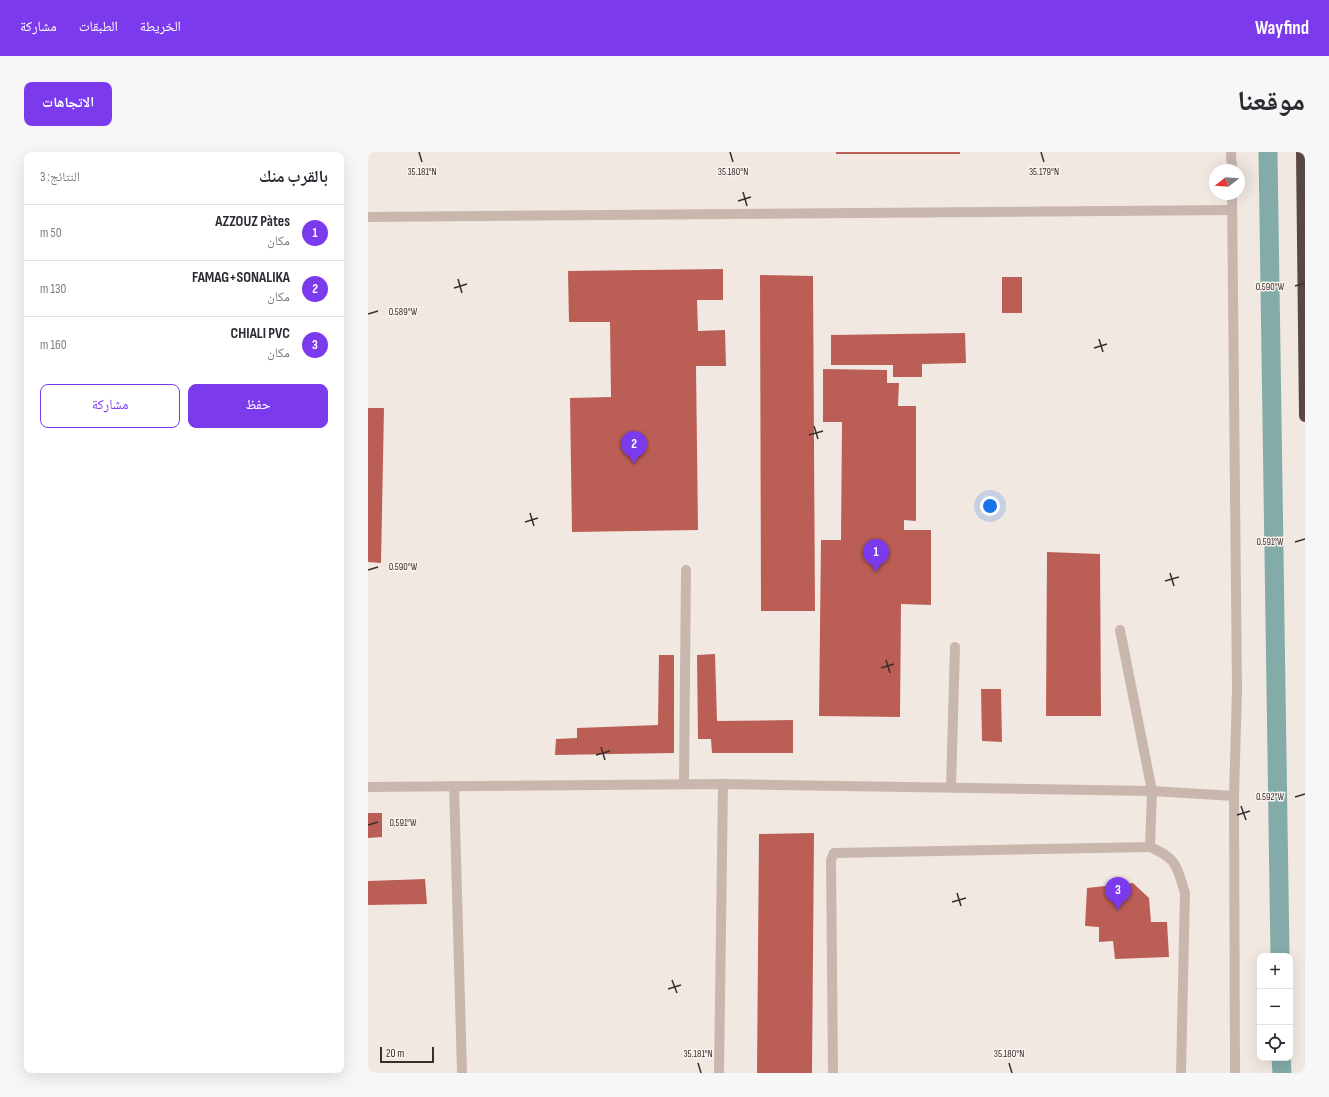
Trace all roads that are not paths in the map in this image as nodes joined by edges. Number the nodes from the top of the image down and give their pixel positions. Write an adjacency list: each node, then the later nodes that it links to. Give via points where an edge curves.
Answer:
1 (1232, 152): 3 (street)
2 (1302, 152): 7 (highway)
3 (1232, 164)
4 (1232, 200): 5 (street)
5 (1232, 210): 6 (street); 17 (street, via 1237,690)
6 (368, 217)
7 (1305, 416)
8 (686, 570): 11 (street)
9 (1120, 630): 16 (street)
10 (955, 647): 15 (street)
11 (684, 784): 12 (street); 13 (street)
12 (722, 784): 15 (street); 20 (street)
13 (454, 786): 14 (street); 19 (street)
14 (368, 787)
15 (951, 787): 16 (street)
16 (1152, 791): 17 (street); 18 (street)
17 (1234, 796): 23 (street)
18 (1150, 848): 21 (street, via 834,853 831,860); 22 (street, via 1164,853 1177,865 1185,893)
19 (462, 1073)
20 (719, 1073)
21 (833, 1073)
22 (1181, 1073)
23 (1234, 1073)

